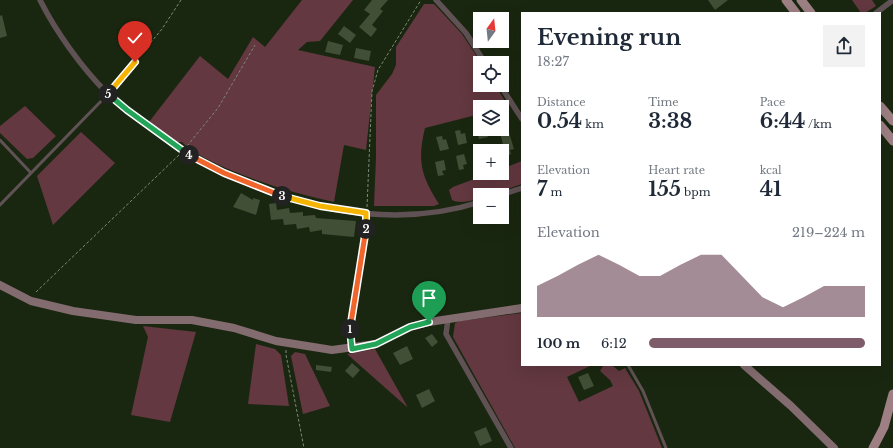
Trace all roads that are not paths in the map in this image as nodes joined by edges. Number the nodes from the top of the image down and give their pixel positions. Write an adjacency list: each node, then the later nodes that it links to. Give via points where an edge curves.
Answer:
1 (40, 0): 11 (street, via 52,22)
2 (436, 0): 9 (street, via 466,33)
3 (786, 0): 6 (main road)
4 (801, 0): 7 (main road)
5 (893, 1): 8 (street)
6 (795, 12)
7 (810, 12)
8 (877, 12)
9 (481, 56)
10 (505, 92): 13 (street)
11 (108, 94): 18 (lane); 23 (street, via 183,151 224,173 288,198)
12 (881, 107): 14 (main road)
13 (521, 117)
14 (893, 121)
15 (881, 127): 17 (main road)
16 (0, 140): 18 (lane)
17 (893, 141)
18 (31, 173): 22 (lane)
19 (521, 188): 20 (street)
20 (509, 192)
21 (473, 203): 23 (street, via 416,214)
22 (0, 205)
23 (366, 213): 27 (street, via 360,276 350,329)
24 (0, 285): 27 (street, via 32,301 73,311 136,320 192,320 234,328 287,343 332,350)
25 (521, 308): 26 (street)
26 (448, 319): 27 (street, via 415,325 376,344); 31 (street, via 446,334)
27 (352, 349)
28 (629, 366): 32 (lane, via 643,391)
29 (745, 366): 33 (street)
30 (893, 394): 34 (main road, via 884,426)
31 (511, 448)
32 (666, 448)
33 (834, 448)
34 (873, 448)

